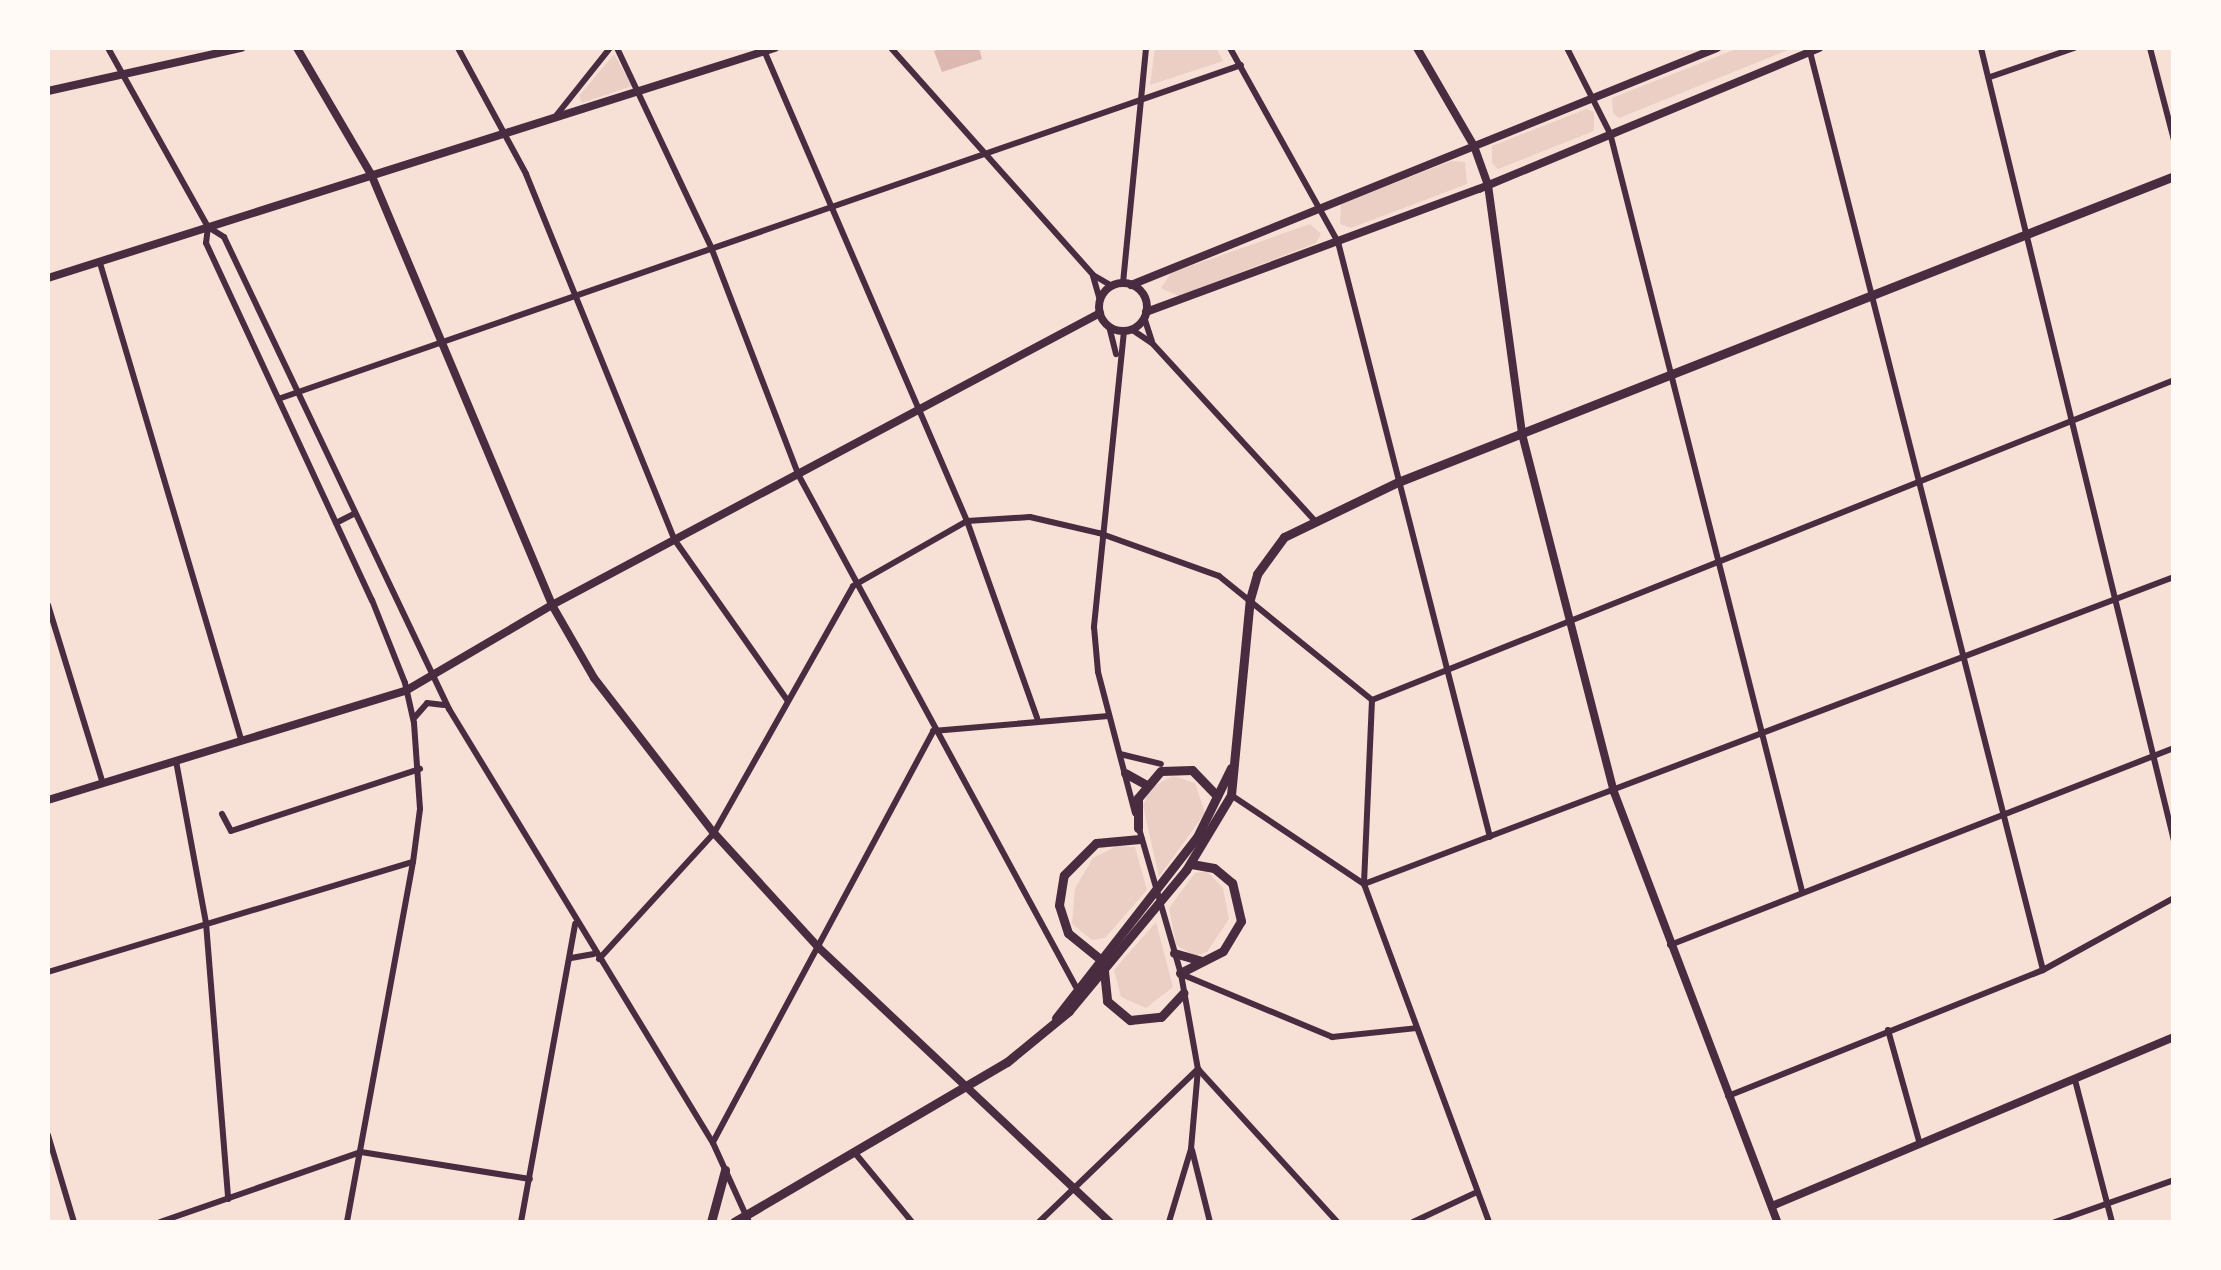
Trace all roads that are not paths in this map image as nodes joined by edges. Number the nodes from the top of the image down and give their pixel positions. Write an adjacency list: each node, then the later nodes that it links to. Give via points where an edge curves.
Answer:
1 (108, 48): 19 (street)
2 (241, 48): 19 (street)
3 (296, 48): 31 (street)
4 (458, 48): 27 (street)
5 (613, 48): 21 (street); 25 (street)
6 (768, 48): 21 (street); 34 (street)
7 (891, 48): 30 (street)
8 (1146, 48): 24 (street)
9 (1230, 48): 18 (street)
10 (1417, 48): 29 (street)
11 (1568, 48): 23 (street)
12 (1717, 48): 17 (street)
13 (1981, 48): 20 (street)
14 (2074, 48): 20 (street)
15 (2150, 48): 28 (street)
16 (1813, 49): 26 (street); 45 (street)
17 (1692, 52): 23 (street)
18 (1241, 65): 24 (street); 35 (street)
19 (122, 74): 22 (street); 36 (street)
20 (1990, 77): 37 (street)
21 (640, 90): 25 (street); 39 (street)
22 (48, 91)
23 (1595, 97): 26 (street); 29 (street)
24 (1142, 100): 30 (street); 43 (street)
25 (554, 118): 27 (street)
26 (1610, 134): 33 (street); 55 (street)
27 (509, 135): 31 (street); 46 (street)
28 (2174, 140)
29 (1474, 146): 33 (street); 35 (street)
30 (988, 154): 34 (street); 41 (street)
31 (372, 174): 36 (street); 52 (street)
32 (2174, 176): 37 (main road)
33 (1488, 185): 38 (street); 61 (street)
34 (834, 206): 39 (street); 59 (street)
35 (1320, 208): 38 (street); 43 (street)
36 (208, 227): 40 (street); 57 (street, via 224,237); 58 (street, via 206,243)
37 (2025, 234): 45 (main road); 60 (street)
38 (1338, 242): 49 (street); 63 (street)
39 (712, 246): 46 (street); 62 (street)
40 (100, 263): 42 (street); 91 (street)
41 (1093, 274): 44 (street); 47 (street)
42 (48, 278)
43 (1127, 284): 44 (street); 49 (street, via 1142,292)
44 (1112, 286): 47 (street)
45 (1872, 295): 55 (main road); 64 (street)
46 (574, 296): 52 (street); 70 (street)
47 (1100, 300): 48 (street)
48 (1100, 313): 50 (street); 59 (street)
49 (1145, 314): 51 (street); 53 (street)
50 (1109, 326): 51 (street); 54 (street)
51 (1127, 330): 53 (street); 54 (street)
52 (443, 341): 57 (street); 77 (street)
53 (1152, 343): 66 (street)
54 (1116, 355): 69 (street)
55 (1670, 375): 61 (main road); 71 (street)
56 (2174, 380): 60 (street)
57 (301, 390): 58 (street); 65 (street)
58 (281, 398): 68 (street)
59 (917, 414): 62 (street); 67 (street)
60 (2072, 420): 64 (street); 74 (street)
61 (1522, 434): 63 (main road); 78 (street)
62 (799, 476): 70 (street); 73 (street)
63 (1398, 482): 66 (main road); 80 (street)
64 (1916, 483): 71 (street); 79 (street)
65 (354, 514): 68 (street); 81 (street)
66 (1313, 519): 75 (main road, via 1267,556)
67 (967, 520): 69 (street, via 1030,517); 73 (street); 87 (street)
68 (336, 523): 82 (street)
69 (1099, 533): 75 (street, via 1204,569); 86 (street, via 1094,627)
70 (674, 540): 77 (street); 84 (street)
71 (1720, 561): 78 (street); 90 (street)
72 (2174, 576): 74 (street)
73 (853, 586): 84 (street); 89 (street)
74 (2115, 598): 79 (street); 94 (street)
75 (1250, 599): 83 (street); 96 (main road)
76 (48, 605): 100 (street)
77 (552, 605): 81 (street); 108 (street, via 594,678)
78 (1568, 622): 80 (street); 102 (street)
79 (1966, 660): 90 (street); 106 (street)
80 (1444, 671): 83 (street); 110 (street)
81 (432, 677): 82 (street); 85 (street)
82 (408, 690): 88 (street); 91 (street)
83 (1372, 700): 114 (street)
84 (788, 702): 108 (street)
85 (449, 710): 88 (street, via 426,703); 118 (street)
86 (1108, 716): 87 (street); 93 (street)
87 (1038, 718): 89 (street)
88 (414, 723): 98 (street)
89 (933, 731): 120 (street); 127 (street)
90 (1759, 738): 102 (street); 115 (street)
91 (241, 740): 95 (street)
92 (2174, 748): 94 (street)
93 (1119, 754): 97 (street); 99 (street)
94 (2153, 756): 106 (street); 111 (street)
95 (176, 761): 100 (street); 117 (street)
96 (1234, 763): 103 (main road); 104 (main road)
97 (1161, 764)
98 (420, 769): 107 (street, via 231,831); 112 (street)
99 (1124, 774): 101 (main road); 109 (street)
100 (102, 781): 105 (street)
101 (1145, 784): 104 (main road, via 1161,771 1182,768 1201,775); 109 (main road)
102 (1614, 792): 110 (street); 119 (street)
103 (1231, 795): 113 (main road); 114 (street)
104 (1216, 796): 113 (main road)
105 (48, 800)
106 (2006, 813): 115 (street); 128 (street)
107 (222, 814)
108 (714, 833): 120 (street); 123 (street)
109 (1139, 833): 122 (street); 125 (main road, via 1096,843 1064,875 1059,904 1068,934)
110 (1490, 836): 114 (street)
111 (2174, 841)
112 (414, 862): 117 (street); 147 (street)
113 (1185, 866): 121 (main road); 126 (main road, via 1224,874 1241,906 1232,942)
114 (1364, 884): 136 (street)
115 (1802, 891): 119 (street)
116 (2174, 898): 128 (street)
117 (206, 922): 130 (street); 154 (street)
118 (575, 923): 123 (street); 124 (street)
119 (1670, 944): 142 (street)
120 (819, 948): 141 (street); 145 (street)
121 (1113, 952): 125 (main road); 129 (main road)
122 (1174, 953): 126 (main road); 131 (street)
123 (597, 957): 124 (street); 145 (street)
124 (570, 958): 150 (street)
125 (1100, 959): 132 (main road)
126 (1202, 960): 131 (main road)
127 (1068, 966): 132 (street); 133 (street)
128 (2043, 970): 137 (street)
129 (1104, 971): 134 (main road, via 1107,1001 1130,1020 1161,1018); 135 (main road)
130 (48, 972)
131 (1180, 974): 134 (street); 136 (street, via 1332,1037)
132 (1084, 978): 133 (main road)
133 (1076, 987): 135 (main road)
134 (1184, 993): 139 (street)
135 (1056, 1018): 141 (main road)
136 (1417, 1028): 153 (street)
137 (1888, 1030): 142 (street); 144 (street)
138 (2174, 1037): 140 (street)
139 (1198, 1069): 146 (street); 152 (street); 169 (street)
140 (2075, 1080): 144 (street); 155 (street)
141 (968, 1086): 148 (main road); 152 (street)
142 (1728, 1096): 156 (street)
143 (48, 1135): 158 (street)
144 (1920, 1141): 156 (street)
145 (713, 1143): 149 (street)
146 (1191, 1149): 167 (street); 168 (street)
147 (361, 1152): 150 (street); 154 (street); 160 (street)
148 (855, 1153): 157 (main road); 164 (street)
149 (725, 1170): 157 (street); 162 (main road)
150 (530, 1179): 161 (street)
151 (2174, 1180): 155 (street)
152 (1074, 1189): 165 (street); 166 (street)
153 (1477, 1192): 170 (street); 171 (street)
154 (228, 1199): 159 (street)
155 (2106, 1204): 173 (street); 174 (street)
156 (1772, 1206): 172 (street)
157 (748, 1219): 163 (main road)
158 (74, 1222)
159 (160, 1222)
160 (348, 1222)
161 (522, 1222)
162 (710, 1222)
163 (734, 1222)
164 (912, 1222)
165 (1038, 1222)
166 (1110, 1222)
167 (1169, 1222)
168 (1210, 1222)
169 (1337, 1222)
170 (1413, 1222)
171 (1489, 1222)
172 (1777, 1222)
173 (2055, 1222)
174 (2112, 1222)

